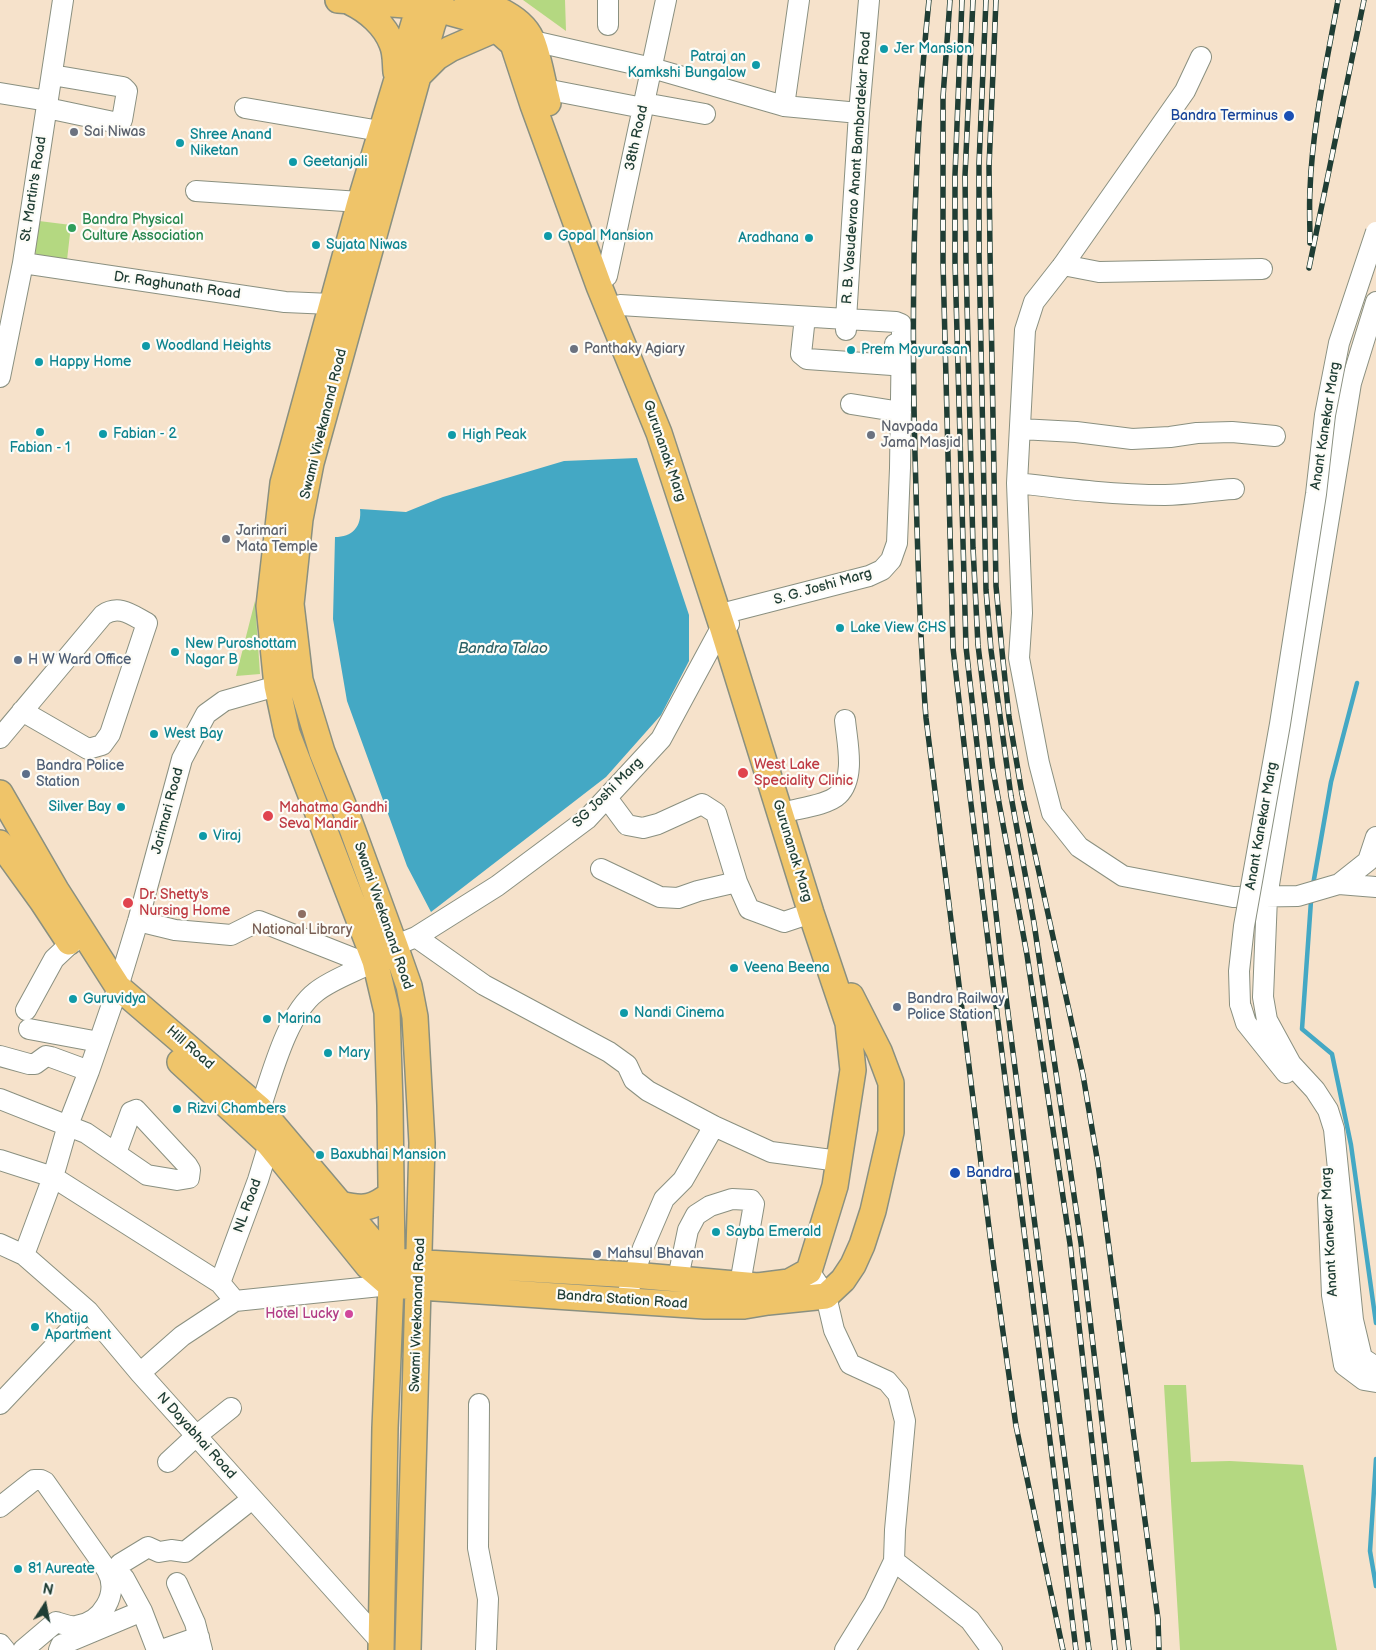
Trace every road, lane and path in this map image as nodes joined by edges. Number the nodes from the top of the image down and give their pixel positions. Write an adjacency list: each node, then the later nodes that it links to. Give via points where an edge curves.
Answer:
1 (64, 0): 14 (street, St. Martin's Road)
2 (467, 0): 9 (main road, Gurunanak Marg, via 485,4)
3 (608, 0): 10 (street)
4 (666, 0): 13 (street, 38th Road)
5 (799, 0): 20 (street)
6 (869, 0): 23 (street, R. B. Vasudevrao Anant Bambardekar Road)
7 (344, 1): 8 (main road, Gurunanak Marg); 15 (main road, via 364,8 374,18 392,42 395,56)
8 (429, 4): 9 (main road, Gurunanak Marg, via 473,19); 15 (main road, Swami Vivekanand Road)
9 (499, 14): 11 (main road, Gurunanak Marg, via 521,25); 15 (main road); 43 (main road, Gurunanak Marg, via 513,44 599,286)
10 (608, 25)
11 (533, 41): 13 (street); 16 (main road, Gurunanak Marg)
12 (1201, 57): 29 (street, via 1185,91)
13 (651, 73): 18 (street); 19 (street, 38th Road)
14 (59, 76): 21 (street, St. Martin's Road); 21 (street, via 124,87 127,91 122,120 118,123)
15 (407, 78): 24 (main road, Swami Vivekanand Road); 47 (main road, Swami Vivekanand Road, via 311,463 300,519 291,604)
16 (545, 89): 19 (street); 31 (main road, Gurunanak Marg, via 571,178)
17 (0, 93): 21 (street)
18 (715, 99): 19 (street); 20 (street)
19 (644, 105): 31 (street, 38th Road)
20 (784, 106): 23 (street)
21 (52, 107): 28 (street, St. Martin's Road)
22 (245, 108): 24 (street)
23 (859, 113): 36 (street, R. B. Vasudevrao Anant Bambardekar Road)
24 (380, 131): 26 (main road, Swami Vivekanand Road)
25 (196, 191): 26 (street)
26 (360, 202): 33 (main road, Swami Vivekanand Road)
27 (1376, 232): 96 (street, Anant Kanekar Marg, bridge, via 1339,342 1325,415 1316,494 1239,971 1240,1004 1246,1023 1318,1115 1326,1147 1332,1295 1344,1366 1364,1380)
28 (23, 263): 33 (street, Dr. Raghunath Road, via 285,302); 38 (street, St. Martin's Road)
29 (1063, 265): 30 (street, via 1099,272); 41 (street, via 1034,302 1024,330)
30 (1262, 270)
31 (607, 276): 34 (main road, Gurunanak Marg)
32 (1376, 302): 60 (street, Anant Kanekar Marg, via 1351,383)
33 (331, 304): 47 (main road, Swami Vivekanand Road, via 283,483 269,606)
34 (620, 305): 35 (street, R. B. Vasudevrao Anant Bambardekar Road); 43 (main road, Gurunanak Marg)
35 (804, 323): 36 (street, R. B. Vasudevrao Anant Bambardekar Road); 37 (street, via 801,354 807,359 892,365 895,358)
36 (846, 324): 37 (street)
37 (892, 326): 40 (street, S. G. Joshi Marg, via 902,330)
38 (0, 377)
39 (851, 404): 40 (street)
40 (901, 412): 46 (street, S. G. Joshi Marg, via 897,543 891,560 882,570 869,576)
41 (1020, 429): 42 (street, via 1132,438 1232,432); 44 (street)
42 (1275, 436)
43 (675, 471): 46 (main road, Gurunanak Marg)
44 (1017, 483): 45 (street, via 1113,494 1168,495); 60 (street, via 1022,613 1019,658 1039,764 1052,813 1079,846 1123,876 1234,897)
45 (1234, 489)
46 (725, 621): 52 (street, SG Joshi Marg, via 661,738); 53 (main road); 61 (main road, Gurunanak Marg)
47 (288, 683): 62 (street, Jarimari Road, via 224,701 206,714 182,759); 64 (main road, Swami Vivekanand Road); 65 (main road, Swami Vivekanand Road, via 287,733)
48 (22, 711): 48 (street, via 102,615 110,610 122,610 147,623 110,734 102,745 88,749); 50 (street)
49 (845, 720): 53 (street, via 847,780 838,796)
50 (0, 738)
51 (0, 793): 63 (main road, Hill Road, via 56,890)
52 (607, 798): 57 (street, via 627,825 643,828 702,804 716,813); 64 (street, SG Joshi Marg, via 587,819 497,886)
53 (790, 811): 90 (main road, via 848,990 891,1083 891,1132 870,1220 854,1265)
54 (1376, 837): 58 (street, via 1368,860)
55 (0, 843): 63 (main road, Hill Road, via 42,901)
56 (601, 869): 57 (street, via 660,897 678,898)
57 (737, 882): 61 (street, via 749,909 784,922)
58 (1339, 884): 59 (street); 60 (street, via 1298,896)
59 (1376, 887)
60 (1267, 898): 94 (street, Anant Kanekar Marg, via 1263,997 1267,1020 1292,1064 1328,1110 1334,1129 1353,1320 1362,1358)
61 (811, 913): 77 (main road, Gurunanak Marg, via 852,1042 853,1070)
62 (138, 921): 65 (street, via 175,930 232,936 259,920); 66 (street, Jarimari Road)
63 (78, 939): 66 (main road, Hill Road); 67 (street, via 54,959 28,1020)
64 (406, 942): 73 (street, via 609,1052 627,1065 634,1080 648,1091); 85 (main road, Swami Vivekanand Road, via 415,1018 422,1143)
65 (372, 962): 71 (street, via 318,990 306,1001 290,1025); 79 (main road, Swami Vivekanand Road, via 387,1012)
66 (116, 994): 67 (street, Jarimari Road); 71 (main road, Hill Road); 74 (main road, Hill Road)
67 (99, 1042): 69 (street, Jarimari Road)
68 (0, 1056): 69 (street, via 35,1064 46,1056)
69 (89, 1071): 72 (street, Jarimari Road)
70 (0, 1099): 72 (street)
71 (260, 1109): 74 (main road, Hill Road)
72 (68, 1125): 75 (street); 78 (street, Jarimari Road)
73 (714, 1126): 77 (street, via 771,1152); 86 (street, via 683,1180 664,1199)
74 (273, 1137): 80 (main road, Hill Road); 84 (main road, Hill Road, via 368,1266); 88 (street, NL Road)
75 (116, 1153)
76 (0, 1160): 78 (street)
77 (839, 1161): 83 (main road, Gurunanak Marg, via 835,1186)
78 (52, 1177): 82 (street, Jarimari Road); 88 (street)
79 (391, 1194): 80 (main road, via 366,1208); 84 (main road, Swami Vivekanand Road)
80 (341, 1204): 84 (main road, Hill Road, via 375,1245)
81 (0, 1244): 82 (street, N Dayabhai Road)
82 (24, 1254): 93 (street, N Dayabhai Road)
83 (809, 1270): 89 (main road, Bandra Station Road, via 789,1282 758,1286); 90 (street)
84 (391, 1273): 85 (main road); 92 (street); 97 (main road, Swami Vivekanand Road)
85 (419, 1275): 86 (main road, Bandra Station Road); 91 (main road, Bandra Station Road); 98 (main road, Swami Vivekanand Road)
86 (633, 1275): 87 (main road, Bandra Station Road); 91 (street)
87 (678, 1278): 89 (main road, Bandra Station Road); 89 (street, via 688,1230 696,1215 710,1206 732,1199 751,1200 754,1204)
88 (220, 1283): 92 (street)
89 (742, 1295): 90 (main road, Bandra Station Road, via 768,1302); 91 (main road, Bandra Station Road, via 705,1306)
90 (826, 1296): 106 (street, via 834,1330 850,1364 887,1381 898,1394 905,1421)
91 (626, 1300)
92 (235, 1301): 95 (street, via 182,1336)
93 (88, 1311): 95 (street, N Dayabhai Road); 99 (street)
94 (1376, 1367)
95 (140, 1373): 102 (street, N Dayabhai Road)
96 (1376, 1382)
97 (387, 1398): 98 (main road); 111 (main road, Swami Vivekanand Road)
98 (415, 1398): 117 (main road, Swami Vivekanand Road)
99 (0, 1404)
100 (479, 1404): 118 (street, via 478,1548 488,1600)
101 (230, 1408): 102 (street)
102 (196, 1436): 103 (street); 104 (street, N Dayabhai Road)
103 (168, 1462)
104 (252, 1499): 108 (street, via 185,1552 159,1552 148,1548 122,1571); 111 (street, N Dayabhai Road)
105 (0, 1507): 113 (street, via 34,1480 44,1482 107,1570 112,1585 104,1611 89,1622 75,1626 56,1622)
106 (894, 1560): 119 (street, via 874,1604); 120 (street, via 970,1620)
107 (176, 1583): 110 (street)
108 (142, 1611): 114 (street, via 61,1645); 115 (street)
109 (0, 1644): 112 (street)
110 (201, 1644): 116 (street)
111 (381, 1646)
112 (5, 1650)
113 (23, 1650)
114 (59, 1650)
115 (157, 1650)
116 (162, 1650)
117 (408, 1650)
118 (486, 1650)
119 (845, 1650)
120 (992, 1650)

